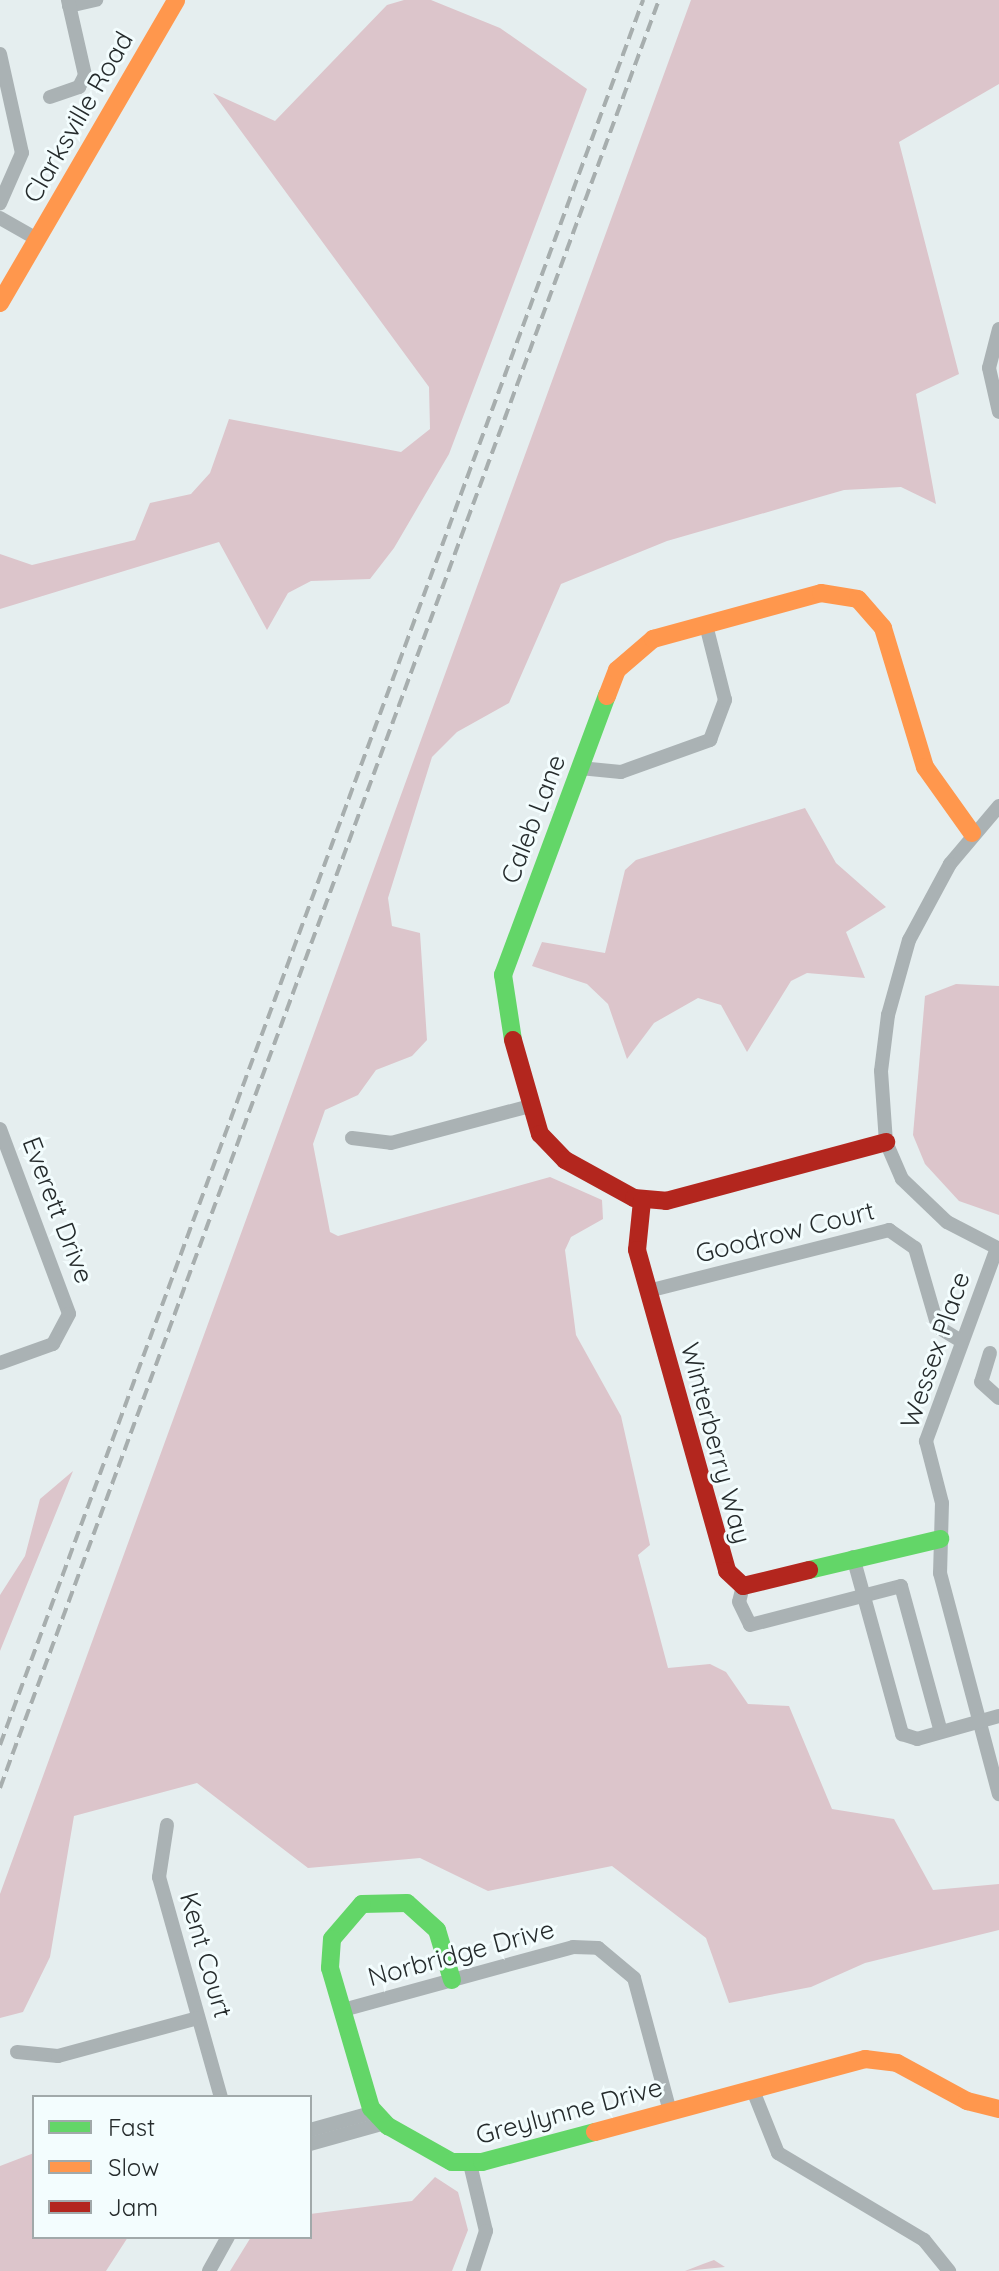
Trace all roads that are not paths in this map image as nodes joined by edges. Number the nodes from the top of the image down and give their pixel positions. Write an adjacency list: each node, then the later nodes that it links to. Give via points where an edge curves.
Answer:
1 (96, 0): 3 (street)
2 (176, 0): 10 (street, Clarksville Road)
3 (68, 3): 5 (street, via 85,75 79,87)
4 (0, 54): 7 (street, via 21,141)
5 (50, 97)
6 (0, 171): 7 (street)
7 (15, 177): 8 (street)
8 (0, 203)
9 (0, 218): 10 (street)
10 (37, 239): 11 (street, Clarksville Road)
11 (0, 303)
12 (999, 329): 13 (street, via 989,363)
13 (999, 412)
14 (706, 625): 15 (street, Caleb Lane, via 645,642 624,659); 15 (street, via 725,700 710,740 618,773); 17 (street, Caleb Lane, via 826,592 866,604 883,628 924,765)
15 (580, 768): 18 (street, Caleb Lane, via 502,981)
16 (999, 806): 17 (street)
17 (972, 833): 21 (street, via 927,903 896,980 881,1071)
18 (530, 1106): 20 (street, via 387,1143); 22 (street, Caleb Lane, via 557,1154)
19 (0, 1129): 27 (street, Everett Drive, via 69,1314 53,1344)
20 (352, 1138)
21 (886, 1142): 22 (street, via 666,1201); 23 (street, via 916,1196)
22 (642, 1201): 24 (street, Winterberry Way, via 635,1237)
23 (998, 1249): 25 (street, Wessex Place)
24 (648, 1291): 25 (street, Goodrow Court, via 889,1230 915,1248 936,1324); 31 (street, Winterberry Way, via 718,1555)
25 (961, 1341): 29 (street, Wessex Place, via 926,1439 942,1503)
26 (990, 1353): 28 (street, via 981,1382)
27 (0, 1363)
28 (999, 1398)
29 (940, 1539): 30 (street); 34 (street, Wessex Place, via 940,1573)
30 (853, 1557): 31 (street); 32 (street)
31 (743, 1586): 32 (street, via 739,1602 750,1625)
32 (863, 1594): 35 (street, via 900,1732 912,1739); 35 (street, via 903,1589)
33 (999, 1716): 34 (street)
34 (980, 1722): 35 (street); 36 (street, Wessex Place)
35 (941, 1732)
36 (999, 1794)
37 (167, 1825): 40 (street, Kent Court, via 159,1874)
38 (452, 1980): 39 (street, Norbridge Drive); 39 (street, via 427,1916 402,1901 373,1901 347,1914 332,1939 329,1962); 45 (street, Norbridge Drive, via 573,1947 611,1953 636,1983)
39 (343, 2010): 46 (street)
40 (198, 2018): 41 (street, via 58,2056); 43 (street, Kent Court)
41 (17, 2052)
42 (752, 2088): 44 (street, Greylynne Drive, via 881,2060); 45 (street, Greylynne Drive); 53 (street, via 778,2153 924,2240)
43 (220, 2095)
44 (999, 2109)
45 (670, 2111): 49 (street, Greylynne Drive)
46 (380, 2118): 47 (street); 48 (street); 49 (street, Greylynne Drive, via 441,2158)
47 (312, 2130)
48 (312, 2143)
49 (470, 2164): 52 (street, via 486,2231)
50 (227, 2239): 51 (street)
51 (209, 2271)
52 (473, 2271)
53 (949, 2271)

